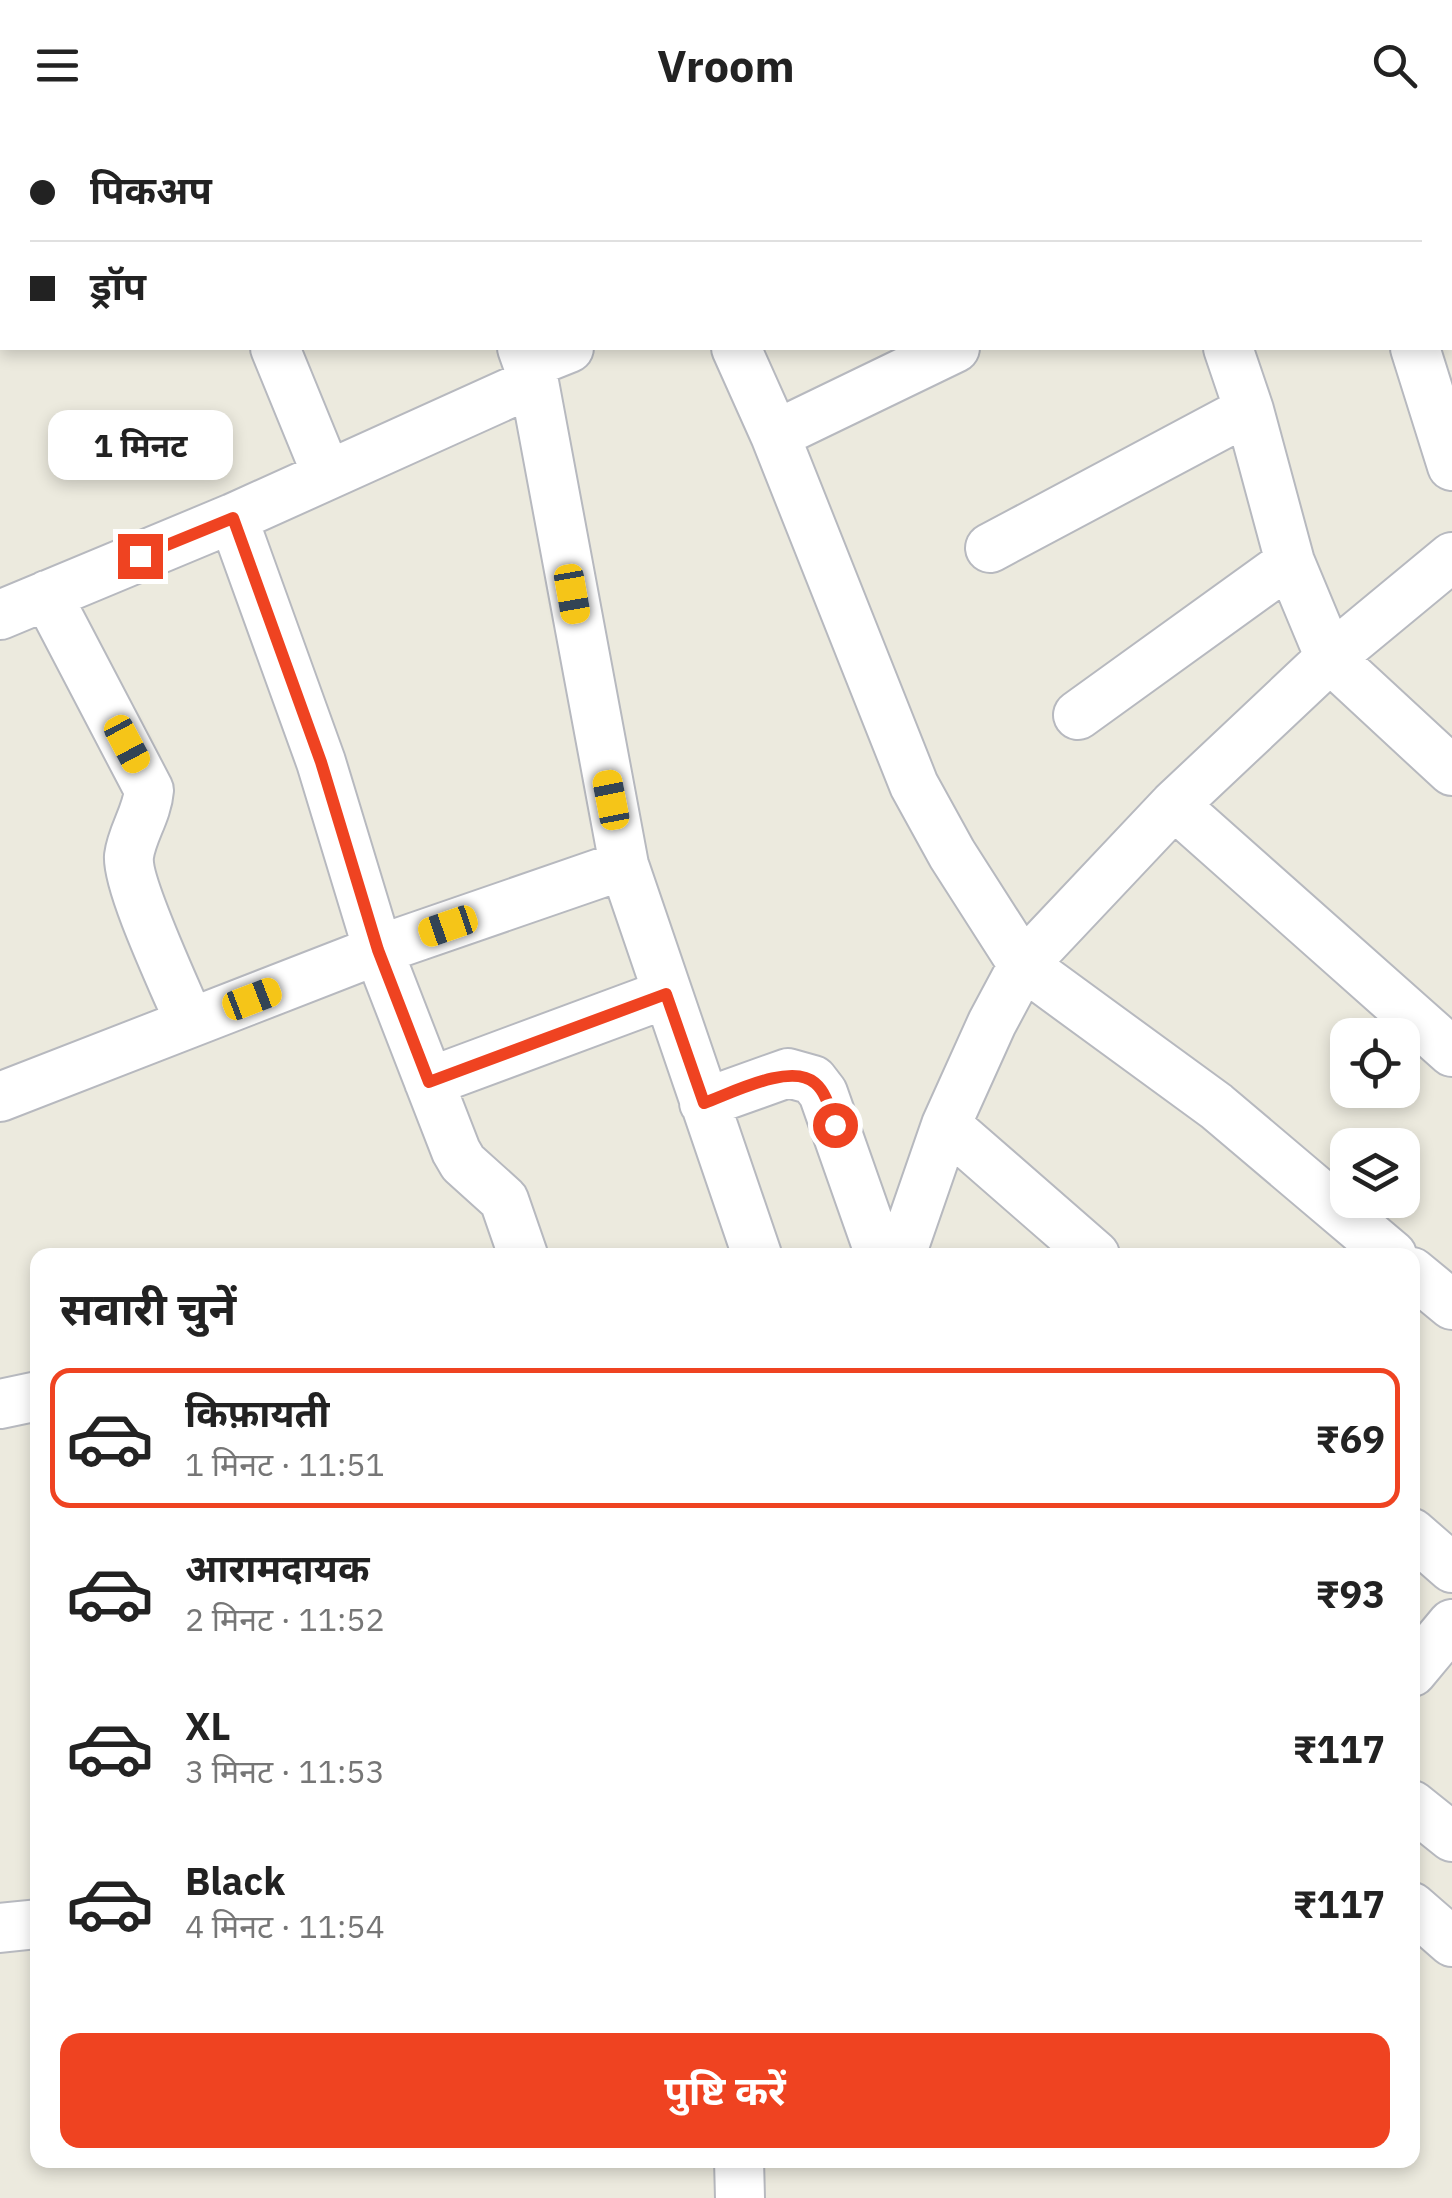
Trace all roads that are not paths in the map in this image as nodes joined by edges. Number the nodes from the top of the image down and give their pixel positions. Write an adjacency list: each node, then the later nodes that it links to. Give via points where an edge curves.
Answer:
1 (277, 350): 10 (street)
2 (737, 350): 8 (street)
3 (952, 350): 8 (street)
4 (1229, 350): 7 (street)
5 (1416, 350): 9 (street)
6 (539, 360): 10 (street); 21 (street)
7 (1249, 410): 12 (street); 14 (street)
8 (774, 435): 23 (street, via 914,786)
9 (1452, 466)
10 (327, 476): 11 (street)
11 (233, 518): 15 (street); 22 (street, via 321,762)
12 (990, 548)
13 (1452, 556): 17 (street)
14 (1290, 562): 17 (street); 18 (street)
15 (47, 595): 16 (street); 25 (street, via 149,790 131,846 130,875)
16 (0, 614)
17 (1330, 658): 19 (street); 20 (street)
18 (1078, 715)
19 (1452, 771)
20 (1174, 805): 23 (street); 26 (street)
21 (624, 864): 22 (street); 24 (street)
22 (378, 950): 25 (street); 27 (street)
23 (1023, 965): 30 (street); 36 (street, via 1216,1106)
24 (666, 994): 27 (street); 29 (street)
25 (190, 1024): 28 (street)
26 (1452, 1052)
27 (429, 1082): 31 (street, via 463,1163 504,1200)
28 (0, 1097)
29 (704, 1103): 32 (street); 33 (street, via 788,1074 813,1080 824,1092)
30 (946, 1124): 34 (street); 35 (street)
31 (521, 1248)
32 (755, 1248)
33 (878, 1248)
34 (903, 1248)
35 (1087, 1248)
36 (1384, 1248)
37 (1420, 1279): 38 (street)
38 (1452, 1306)
39 (30, 1398): 40 (street)
40 (0, 1404)
41 (1420, 1541): 42 (street)
42 (1452, 1568)
43 (1452, 1624): 44 (street)
44 (1420, 1662)
45 (1420, 1812): 46 (street)
46 (1452, 1837)
47 (1420, 1914): 50 (street)
48 (30, 1925): 49 (street)
49 (0, 1928)
50 (1452, 1942)
51 (740, 2168): 52 (street)
52 (740, 2198)

